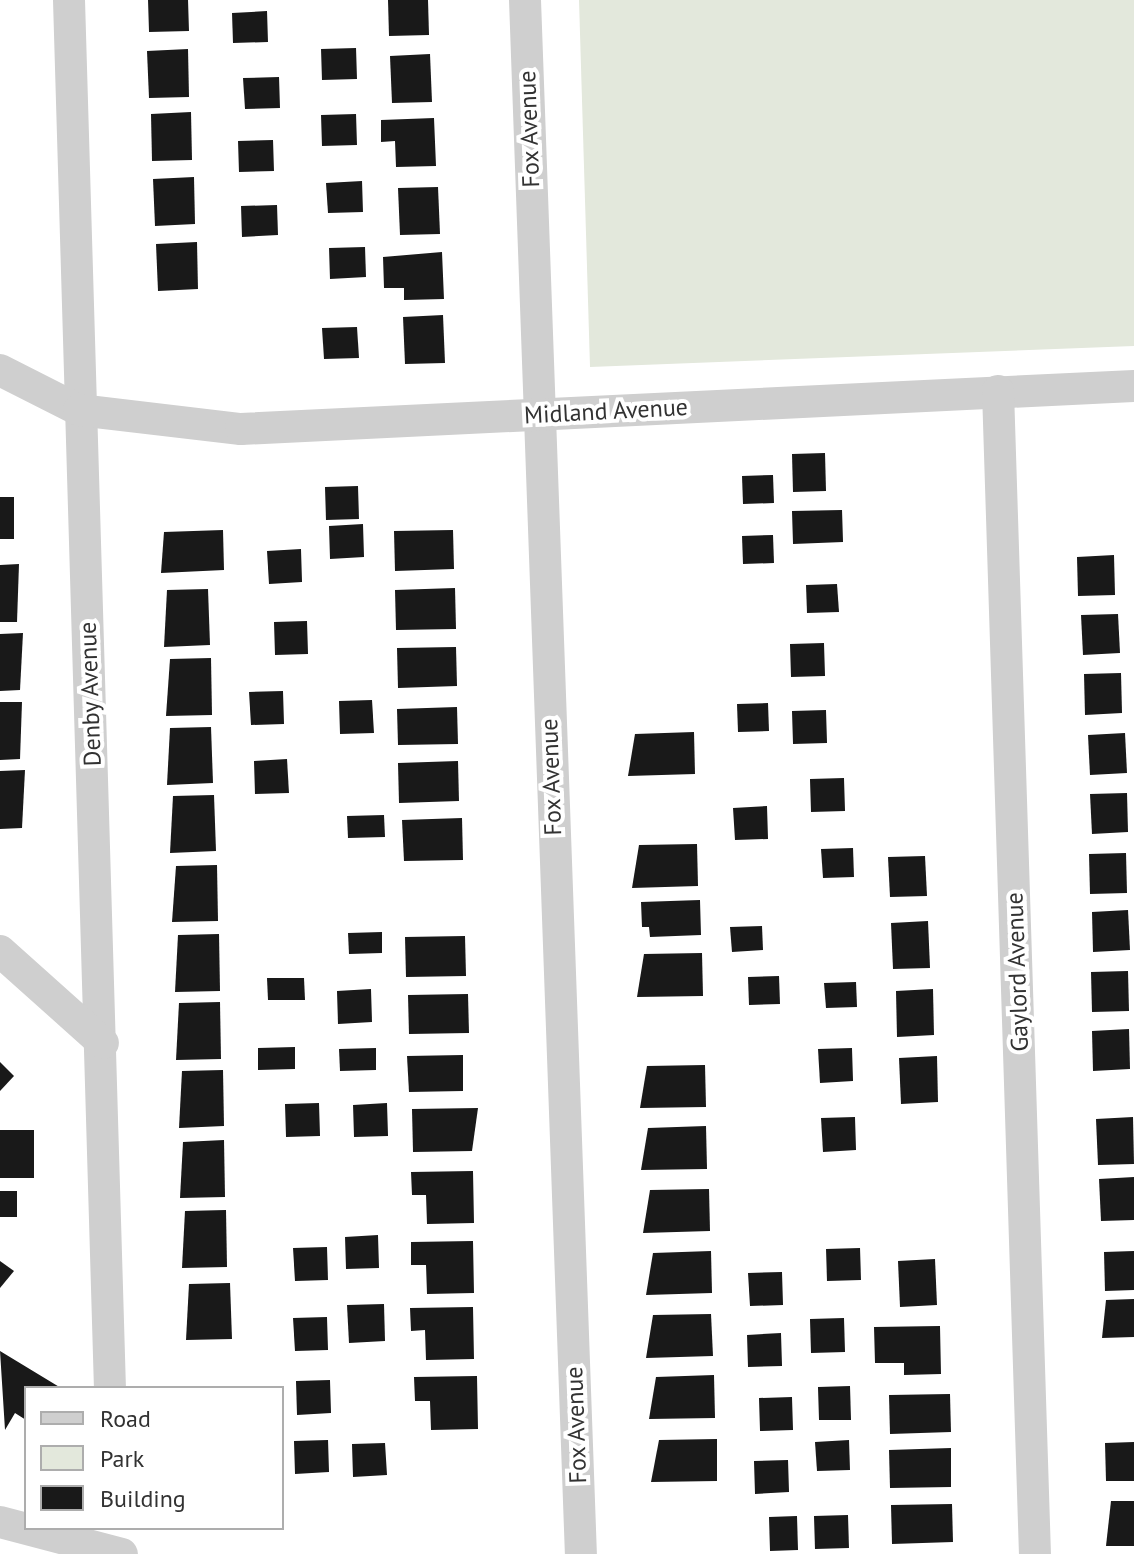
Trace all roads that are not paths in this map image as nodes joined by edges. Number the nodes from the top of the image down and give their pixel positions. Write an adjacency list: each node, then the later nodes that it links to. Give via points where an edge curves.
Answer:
1 (69, 0): 6 (street, Denby Avenue)
2 (525, 0): 7 (street, Fox Avenue)
3 (0, 370): 6 (street)
4 (1134, 386): 5 (street, Midland Avenue)
5 (998, 391): 7 (street, Midland Avenue); 16 (street, Gaylord Avenue)
6 (79, 410): 7 (street, Midland Avenue, via 241,429); 9 (street, Denby Avenue)
7 (538, 415): 15 (street, Fox Avenue)
8 (0, 951): 9 (street)
9 (103, 1043): 10 (street, Denby Avenue)
10 (110, 1386)
11 (0, 1522): 12 (street)
12 (24, 1527)
13 (37, 1530): 14 (street)
14 (115, 1547)
15 (581, 1554)
16 (1035, 1554)

